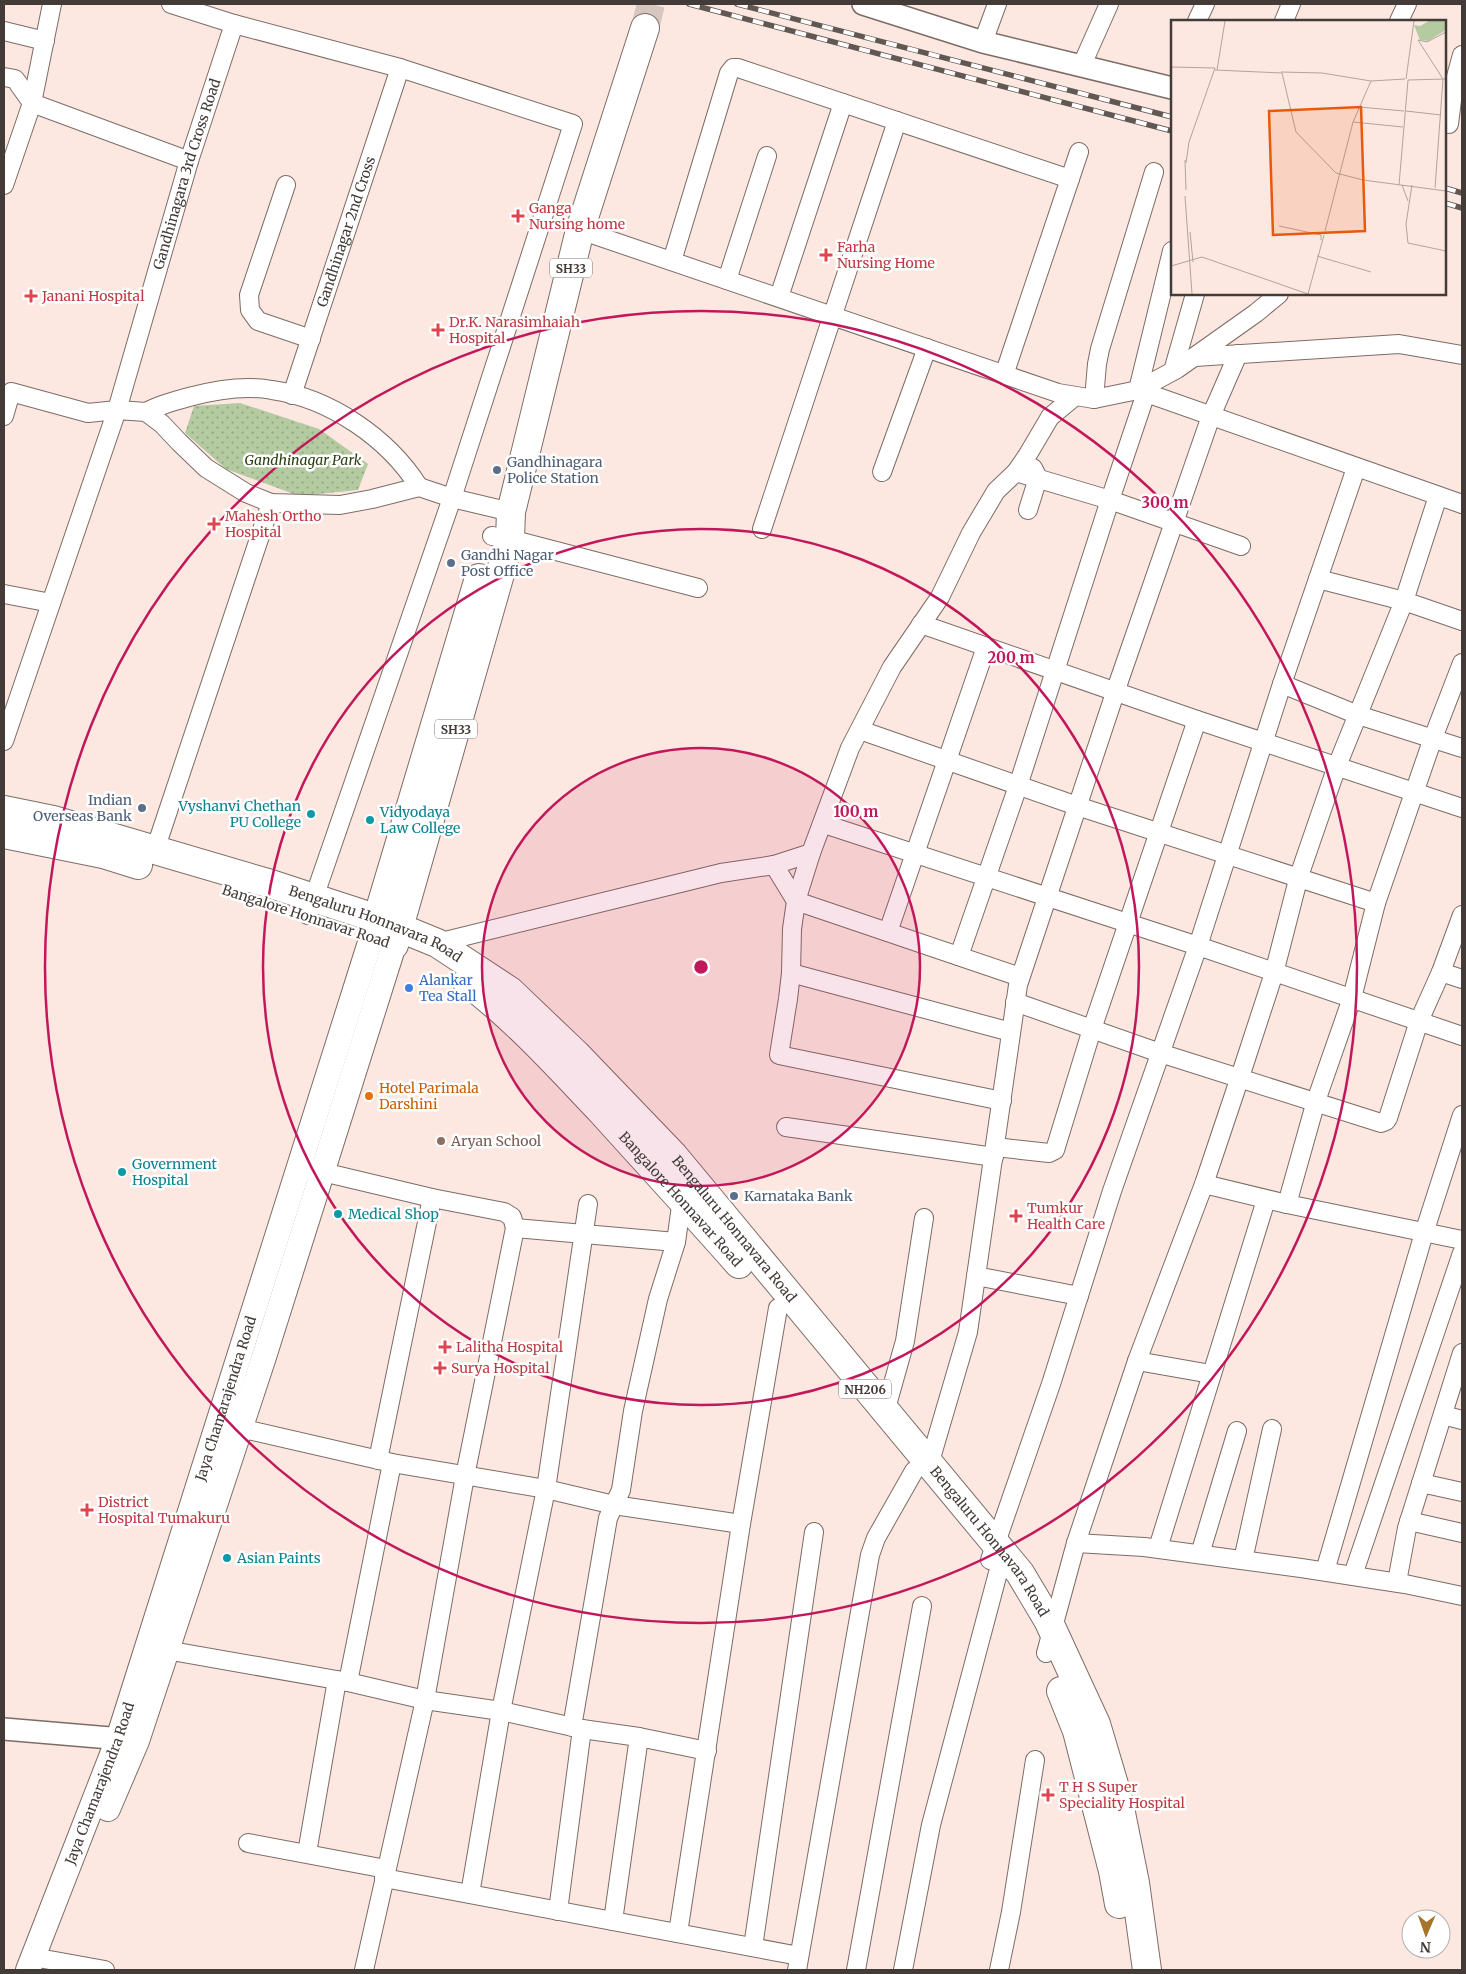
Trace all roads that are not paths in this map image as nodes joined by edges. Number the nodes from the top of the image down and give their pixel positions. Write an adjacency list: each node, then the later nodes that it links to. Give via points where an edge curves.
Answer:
1 (52, 4): 13 (street)
2 (171, 4): 10 (street)
3 (997, 4): 14 (street)
4 (1109, 4): 16 (street)
5 (1205, 4): 8 (street)
6 (1291, 4): 9 (street)
7 (869, 5): 14 (street)
8 (1197, 20)
9 (1284, 20)
10 (234, 24): 17 (street); 26 (street, Gandhinagara 3rd Cross Road)
11 (645, 28): 31 (main road, SH33)
12 (4, 31): 13 (street)
13 (45, 42): 21 (street)
14 (983, 42): 16 (street)
15 (1462, 55): 23 (street, via 1454,84)
16 (1081, 67): 19 (street)
17 (400, 68): 39 (street, Gandhinagar 2nd Cross); 62 (street, via 574,124)
18 (4, 77): 21 (street, via 15,79)
19 (1171, 84)
20 (843, 103): 22 (street); 33 (street, via 733,68); 37 (street)
21 (32, 104): 26 (street); 29 (street)
22 (897, 121): 28 (street); 38 (street)
23 (1452, 124)
24 (1079, 152): 28 (street)
25 (767, 156): 34 (street)
26 (189, 161): 51 (street, Gandhinagara 3rd Cross Road)
27 (1154, 172): 50 (street, via 1096,364)
28 (1070, 179): 45 (street)
29 (4, 185)
30 (286, 185): 39 (street, via 249,295 250,310 258,321)
31 (580, 230): 33 (street); 67 (main road, SH33)
32 (1171, 256): 47 (street)
33 (672, 261): 34 (street)
34 (727, 280): 37 (street)
35 (1195, 295): 44 (street)
36 (1278, 295): 43 (street)
37 (779, 297): 38 (street)
38 (833, 316): 40 (street); 69 (street)
39 (311, 339): 48 (street, Gandhinagar 2nd Cross)
40 (927, 348): 45 (street); 57 (street)
41 (1238, 354): 42 (street, via 1399,344); 43 (street); 54 (street)
42 (1462, 355)
43 (1195, 356): 44 (street)
44 (1173, 371): 47 (street)
45 (1004, 375): 49 (street)
46 (8, 391): 51 (street, via 88,413); 53 (street)
47 (1142, 392): 50 (street); 54 (street); 63 (street)
48 (292, 395): 52 (street, via 272,389 213,390); 60 (street, via 331,409 353,422 391,451)
49 (1074, 397): 50 (street); 55 (street, via 1050,417)
50 (1094, 400)
51 (117, 410): 52 (street); 76 (street, Gandhinagara 3rd Cross Road)
52 (146, 412): 64 (street, via 206,468 246,493)
53 (4, 416)
54 (1211, 416): 56 (street); 68 (street)
55 (1027, 456): 58 (street); 59 (street)
56 (1356, 468): 61 (street); 72 (street)
57 (882, 472)
58 (1016, 472): 59 (street); 78 (street, via 996,491 940,597)
59 (1038, 478): 63 (street); 66 (street)
60 (419, 487): 62 (street); 64 (street, via 340,505)
61 (1438, 496): 65 (street); 75 (street)
62 (452, 498): 67 (street); 111 (street)
63 (1110, 500): 68 (street); 81 (street)
64 (271, 503): 101 (street)
65 (1462, 504)
66 (1028, 510)
67 (511, 512): 70 (main road, SH33)
68 (1174, 522): 71 (street); 83 (street)
69 (762, 529)
70 (501, 538): 73 (street); 114 (main road, SH33)
71 (1242, 546)
72 (1318, 579): 75 (street); 82 (street)
73 (698, 588)
74 (4, 594): 76 (street)
75 (1404, 601): 77 (street); 84 (street)
76 (51, 603): 88 (street, Gandhinagara 3rd Cross Road)
77 (1462, 622)
78 (922, 624): 79 (street); 86 (street, via 892,667)
79 (986, 647): 81 (street); 91 (street)
80 (1462, 663): 87 (street)
81 (1056, 671): 83 (street); 93 (street)
82 (1282, 684): 84 (street); 89 (street)
83 (1116, 691): 85 (street); 95 (street)
84 (1358, 715): 87 (street); 92 (street)
85 (1197, 720): 89 (street); 99 (street)
86 (860, 730): 91 (street); 98 (street, via 850,748)
87 (1433, 738): 90 (street); 94 (street)
88 (4, 741)
89 (1264, 741): 92 (street); 104 (street)
90 (1462, 748)
91 (946, 761): 93 (street); 103 (street)
92 (1337, 766): 94 (street); 106 (street)
93 (1018, 786): 95 (street); 107 (street)
94 (1414, 793): 96 (street); 110 (street)
95 (1077, 806): 99 (street); 108 (street)
96 (1462, 808)
97 (4, 810): 101 (main road, Bengaluru Honnavara Road, via 53,820)
98 (824, 824): 102 (street); 103 (street)
99 (1159, 833): 104 (street); 113 (street)
100 (4, 834): 111 (main road, Bangalore Honnavar Road, via 103,854)
101 (155, 850): 111 (main road, Bengaluru Honnavara Road)
102 (811, 853): 105 (street); 109 (street)
103 (915, 854): 107 (street); 115 (street)
104 (1228, 854): 106 (street); 117 (street)
105 (774, 865): 109 (street); 116 (street, via 721,873)
106 (1299, 876): 110 (street); 121 (street)
107 (986, 878): 108 (street); 118 (street)
108 (1047, 898): 113 (street); 122 (street)
109 (796, 901): 115 (street); 120 (street)
110 (1376, 903): 124 (street)
111 (311, 906): 114 (main road, Bangalore Honnavar Road)
112 (1462, 915): 119 (street)
113 (1128, 924): 117 (street); 127 (street)
114 (386, 932): 116 (main road, Bengaluru Honnavara Road / NH206); 137 (main road, Jaya Chamarajendra Road); 138 (main road, Jaya Chamarajendra Road); 141 (main road, Bangalore Honnavar Road / NH206, via 463,979 496,1004 541,1046)
115 (888, 932): 118 (street)
116 (437, 943): 155 (main road, Bengaluru Honnavara Road / NH206, via 510,991 674,1156)
117 (1198, 946): 121 (street); 130 (street)
118 (959, 956): 122 (street)
119 (1441, 972): 123 (street); 126 (street)
120 (791, 973): 128 (street); 132 (street, via 779,1055)
121 (1274, 973): 124 (street); 131 (street)
122 (1020, 977): 125 (street)
123 (1462, 979)
124 (1352, 998): 126 (street); 133 (street)
125 (1015, 1002): 127 (street); 128 (street)
126 (1419, 1021): 129 (street); 133 (street, via 1386,1122)
127 (1092, 1029): 130 (street); 136 (street, via 1055,1150 1049,1153)
128 (1011, 1032): 132 (street)
129 (1462, 1036)
130 (1160, 1053): 131 (street); 153 (street)
131 (1240, 1077): 133 (street); 139 (street)
132 (1002, 1101): 136 (street)
133 (1316, 1101): 144 (street)
134 (1462, 1115): 147 (street)
135 (786, 1127): 136 (street)
136 (994, 1152): 152 (street)
137 (299, 1167): 138 (street); 194 (main road, Jaya Chamarajendra Road)
138 (322, 1172): 140 (street); 162 (main road, Jaya Chamarajendra Road)
139 (1204, 1184): 142 (street); 157 (street)
140 (432, 1198): 146 (street, via 504,1212 512,1217); 165 (street)
141 (682, 1199): 150 (street); 154 (main road, Bangalore Honnavar Road / NH206)
142 (1266, 1200): 144 (street); 158 (street)
143 (588, 1204): 148 (street)
144 (1287, 1204): 147 (street)
145 (924, 1218): 159 (street, via 905,1341)
146 (515, 1228): 148 (street); 167 (street)
147 (1424, 1232): 149 (street); 181 (street)
148 (583, 1235): 150 (street); 169 (street)
149 (1462, 1240)
150 (676, 1242): 171 (street, via 658,1300 633,1411 621,1490)
151 (1462, 1253): 182 (street)
152 (976, 1276): 153 (street); 166 (street, via 968,1332)
153 (1079, 1296): 179 (street)
154 (778, 1308): 155 (main road, Bangalore Honnavar Road / NH206); 173 (street)
155 (806, 1330): 159 (main road, Bengaluru Honnavara Road / NH206); 166 (main road, Bangalore Honnavar Road / NH206, via 878,1430)
156 (1462, 1353): 160 (street)
157 (1137, 1361): 158 (street); 176 (street)
158 (1211, 1374): 177 (street)
159 (885, 1412): 166 (main road, Bengaluru Honnavara Road / NH206)
160 (1443, 1415): 161 (street); 168 (street)
161 (1462, 1420)
162 (240, 1428): 165 (street); 187 (main road, Jaya Chamarajendra Road)
163 (1272, 1429): 180 (street)
164 (1237, 1431): 178 (street)
165 (385, 1462): 167 (street); 188 (street)
166 (921, 1468): 179 (main road, Bangalore Honnavar Road / NH206); 205 (street, via 876,1538 870,1555)
167 (465, 1476): 169 (street); 189 (street)
168 (1421, 1483): 170 (street); 172 (street)
169 (546, 1489): 171 (street); 190 (street)
170 (1462, 1492)
171 (614, 1506): 173 (street); 191 (street, via 608,1518)
172 (1409, 1521): 175 (street); 183 (street)
173 (741, 1524): 195 (street)
174 (814, 1532): 204 (street)
175 (1462, 1533)
176 (1076, 1543): 177 (street); 186 (street)
177 (1158, 1548): 178 (street)
178 (1200, 1554): 180 (street)
179 (998, 1558): 186 (main road, Bangalore Honnavar Road / NH206, via 1026,1614); 210 (street, via 931,1825)
180 (1243, 1560): 181 (street)
181 (1326, 1571): 182 (street)
182 (1353, 1575): 183 (street)
183 (1397, 1582): 184 (street)
184 (1462, 1596)
185 (922, 1606): 209 (street)
186 (1049, 1641): 212 (main road, Bangalore Honnavar Road / NH206, via 1077,1731 1113,1871); 213 (main road, Bengaluru Honnavara Road / NH206, via 1096,1724 1118,1798 1135,1883)
187 (166, 1650): 188 (street); 194 (main road, Jaya Chamarajendra Road)
188 (343, 1681): 189 (street); 198 (street)
189 (425, 1700): 190 (street); 199 (street)
190 (501, 1711): 191 (street); 200 (street)
191 (577, 1728): 193 (street); 201 (street)
192 (4, 1729): 194 (street)
193 (638, 1737): 195 (street); 202 (street)
194 (127, 1740): 206 (main road, Jaya Chamarajendra Road)
195 (707, 1751): 203 (street)
196 (1035, 1760): 211 (street)
197 (248, 1843): 198 (street)
198 (306, 1853): 199 (street)
199 (385, 1873): 200 (street); 208 (street)
200 (470, 1894): 201 (street)
201 (558, 1911): 202 (street)
202 (613, 1921): 203 (street)
203 (678, 1933): 204 (street)
204 (753, 1947): 205 (street)
205 (798, 1963)
206 (36, 1964): 207 (street)
207 (105, 1970)
208 (364, 1970)
209 (856, 1970)
210 (903, 1970)
211 (999, 1970)
212 (1129, 1970)
213 (1147, 1970)

